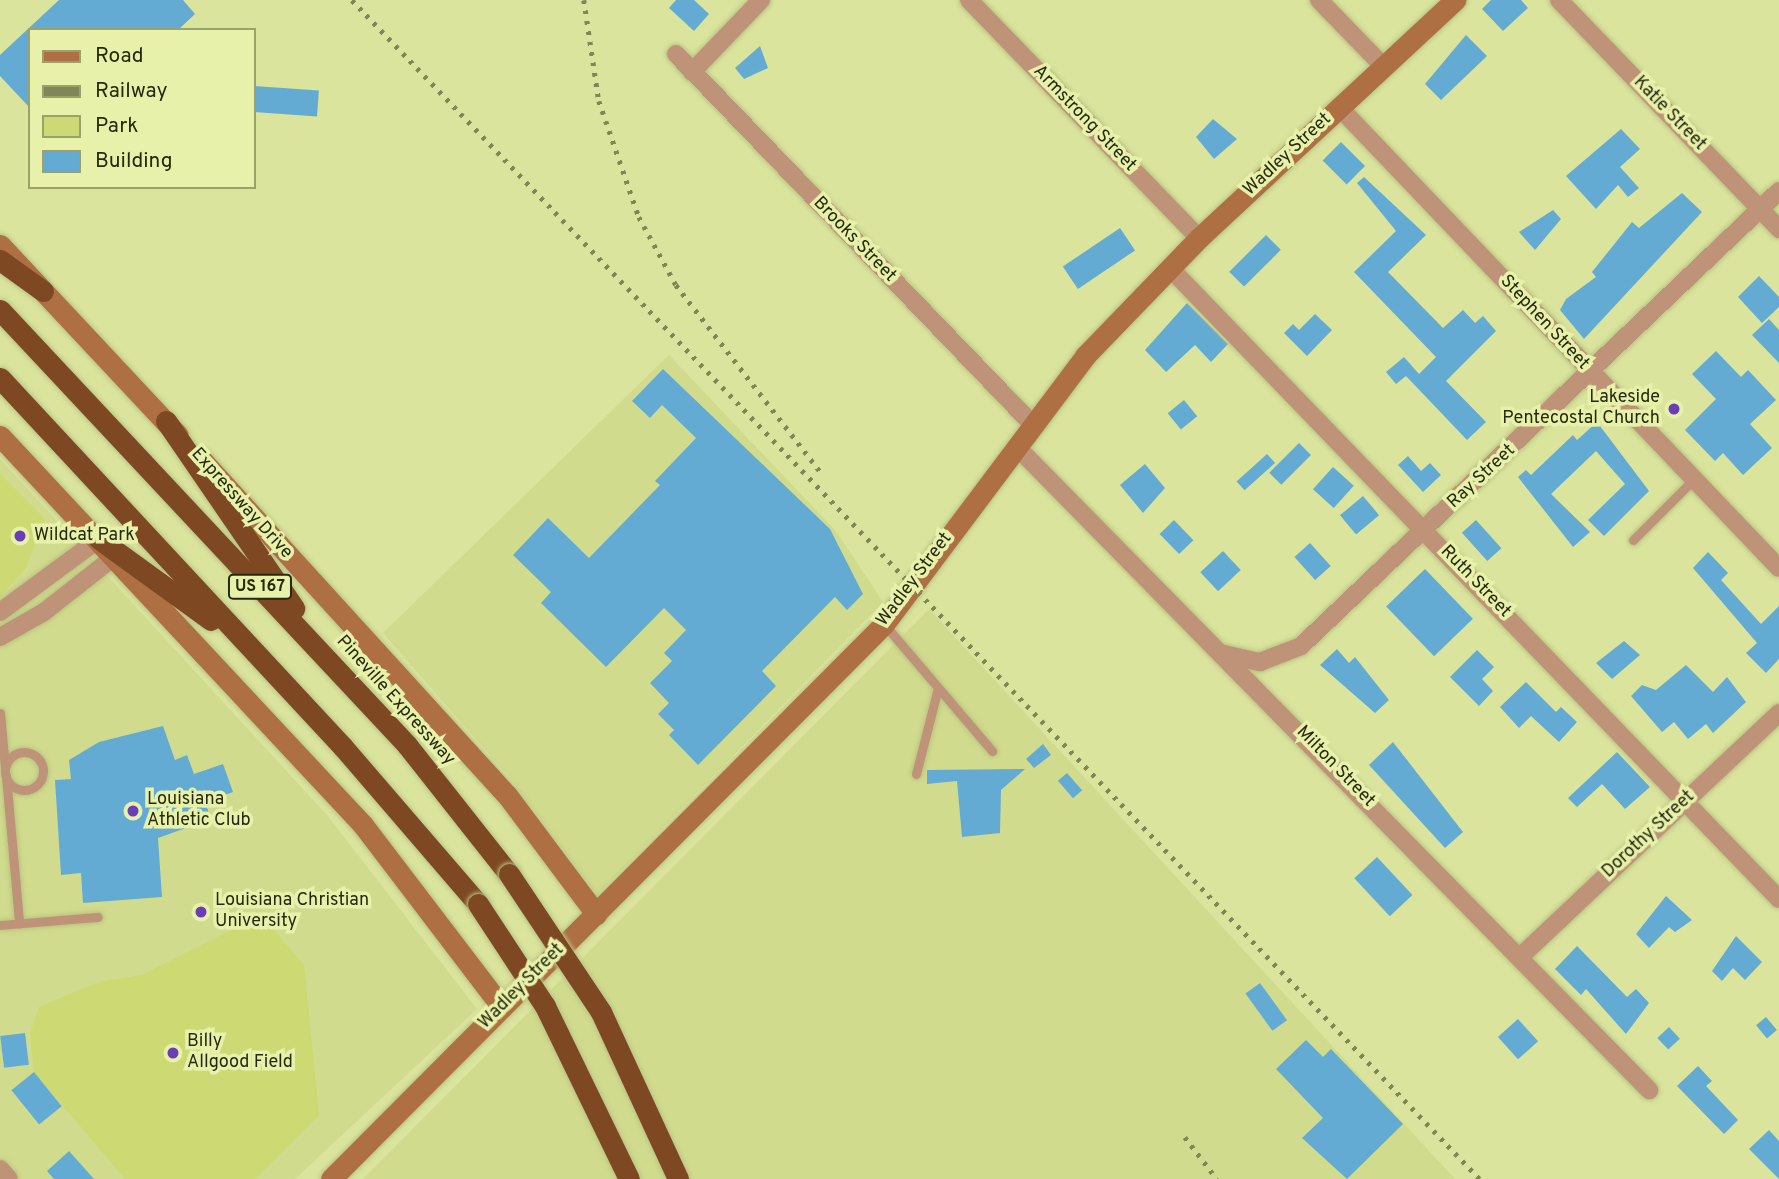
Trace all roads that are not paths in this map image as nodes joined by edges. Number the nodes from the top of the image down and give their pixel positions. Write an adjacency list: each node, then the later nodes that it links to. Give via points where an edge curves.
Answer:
1 (761, 0): 8 (street)
2 (970, 0): 13 (street, Armstrong Street)
3 (1319, 0): 7 (street)
4 (1455, 0): 7 (main road, Wadley Street)
5 (1559, 0): 11 (street, Katie Street)
6 (676, 54): 8 (street, Brooks Street)
7 (1383, 66): 9 (main road, Wadley Street)
8 (692, 72): 22 (street, Brooks Street)
9 (1339, 107): 13 (main road, Wadley Street); 19 (street, Stephen Street)
10 (1779, 191): 11 (street, Ray Street)
11 (1760, 209): 12 (street, Katie Street); 19 (street, Ray Street)
12 (1779, 229)
13 (1199, 238): 16 (main road, Wadley Street)
14 (0, 245): 17 (main road, Expressway Drive)
15 (0, 260): 17 (highway)
16 (1170, 268): 22 (main road, Wadley Street, via 1085,356); 26 (street, Ruth Street)
17 (43, 291): 21 (main road, Expressway Drive)
18 (0, 310): 34 (highway, Pineville Expressway / US 167)
19 (1592, 374): 25 (street, Stephen Street); 26 (street, Ray Street)
20 (0, 378): 36 (highway, US 167)
21 (166, 421): 34 (highway); 45 (main road, Expressway Drive, via 508,795)
22 (1033, 425): 24 (main road, Wadley Street)
23 (0, 436): 27 (main road)
24 (1017, 447): 32 (main road, Wadley Street); 35 (street, Milton Street)
25 (1694, 480): 28 (lane); 30 (street, Stephen Street)
26 (1425, 530): 35 (street, Ray Street, via 1288,654 1260,662); 43 (street, Ruth Street)
27 (99, 539): 29 (main road); 31 (street); 36 (highway, via 191,603)
28 (1633, 540)
29 (114, 556): 33 (street, via 44,612); 50 (main road, via 363,825)
30 (1779, 568)
31 (0, 611)
32 (884, 624): 37 (lane); 45 (main road, Wadley Street)
33 (0, 637)
34 (321, 652): 56 (highway, Pineville Expressway / US 167, bridge, via 415,755 509,874 601,1012)
35 (1224, 654): 49 (street, Milton Street)
36 (285, 686): 55 (highway, US 167, bridge, via 478,904 545,1006)
37 (938, 688): 40 (lane); 42 (lane)
38 (0, 713): 41 (lane)
39 (1779, 713): 43 (street, Dorothy Street)
40 (992, 751)
41 (5, 773): 41 (lane, via 23,790 40,783 44,771 28,752 15,754); 47 (lane)
42 (916, 774)
43 (1685, 800): 44 (street, Ruth Street); 49 (street, Dorothy Street)
44 (1779, 899)
45 (596, 914): 50 (main road, Wadley Street)
46 (98, 917): 47 (lane)
47 (19, 923): 48 (lane)
48 (0, 925)
49 (1520, 957): 51 (street, Milton Street)
50 (501, 1006): 54 (main road, Wadley Street)
51 (1649, 1090)
52 (0, 1169): 53 (street)
53 (9, 1179)
54 (331, 1179)
55 (629, 1179)
56 (678, 1179)

